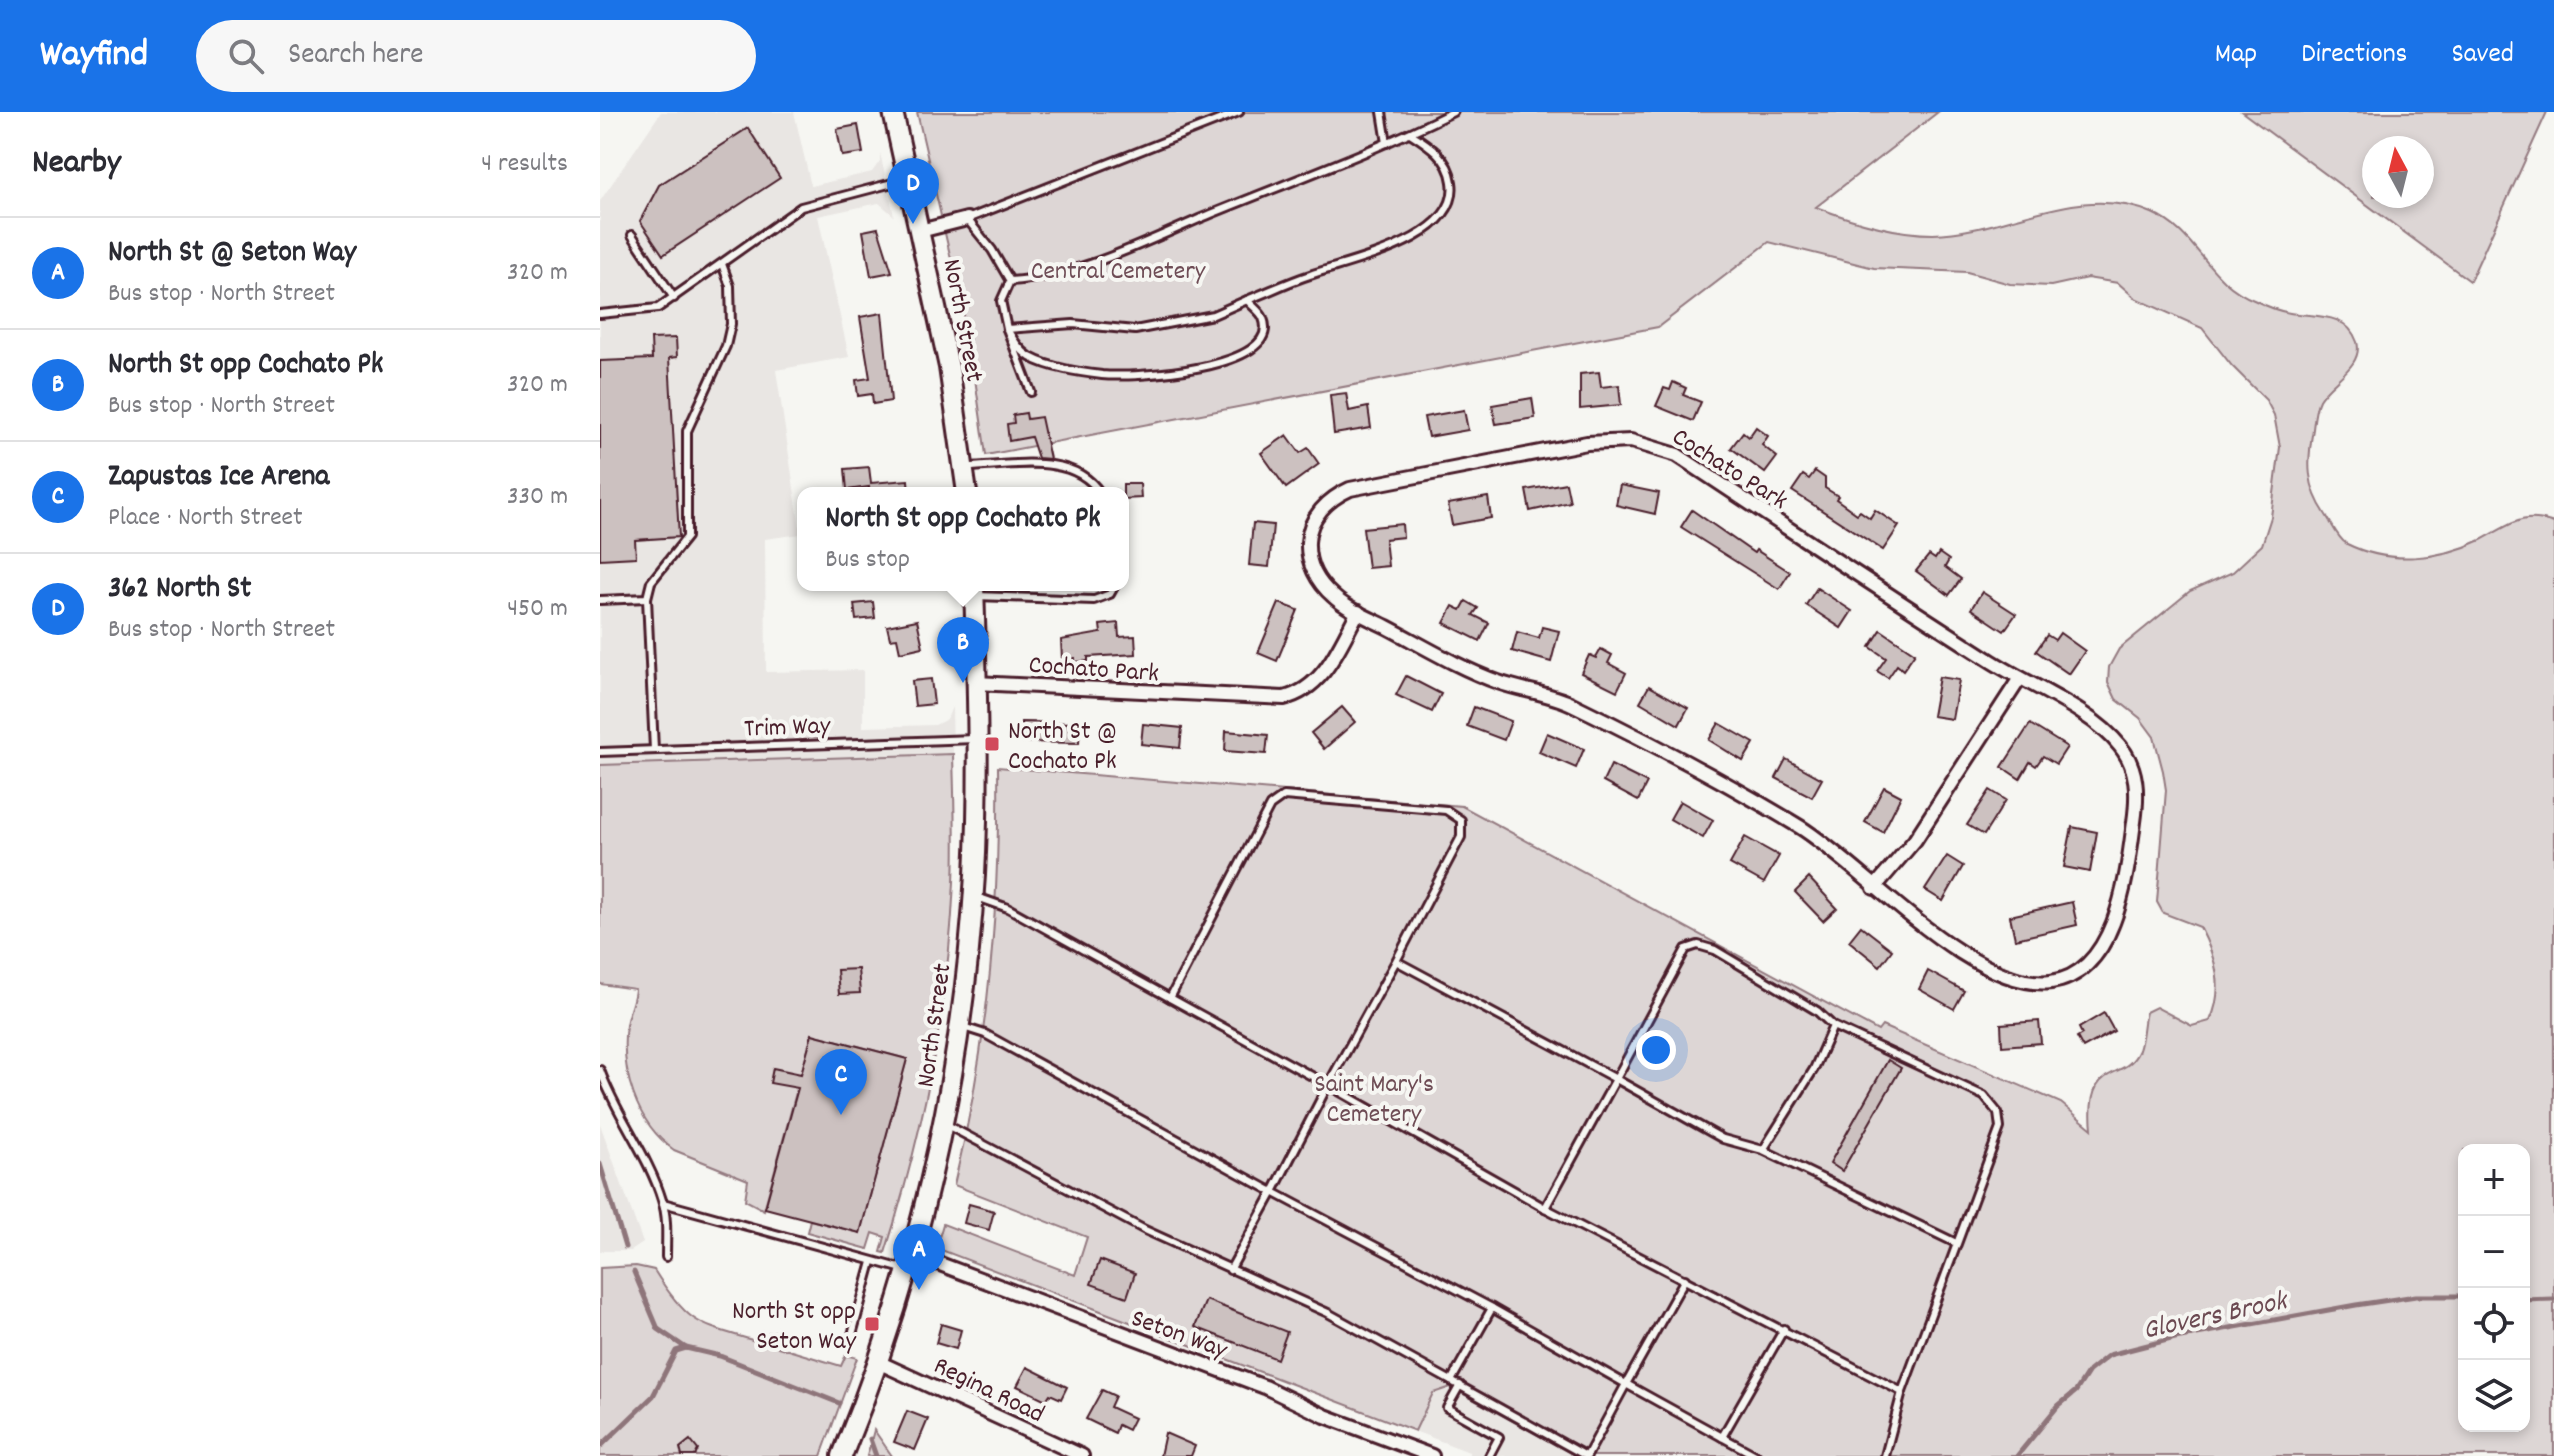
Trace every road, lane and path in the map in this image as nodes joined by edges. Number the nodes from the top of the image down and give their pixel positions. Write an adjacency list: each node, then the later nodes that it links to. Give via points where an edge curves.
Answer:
1 (893, 112): 7 (main road, North Street)
2 (1239, 112): 8 (lane)
3 (1382, 112): 6 (lane)
4 (1453, 112): 5 (lane)
5 (1410, 133): 6 (lane); 14 (lane, via 1448,166 1453,192 1441,218 1408,241)
6 (1387, 143): 12 (lane, via 1099,260)
7 (908, 179): 9 (main road, North Street); 11 (lane, via 811,202)
8 (967, 219): 9 (street); 12 (lane)
9 (920, 231): 18 (main road, North Street)
10 (632, 235): 13 (lane)
11 (722, 264): 13 (lane); 24 (lane, via 730,286 731,324 687,431 687,537 651,582)
12 (1010, 281): 16 (lane, via 1001,301)
13 (674, 298): 15 (lane, via 651,310)
14 (1247, 300): 16 (lane, via 1213,315 1135,330 1073,324); 16 (lane, via 1263,316 1259,344 1215,364 1167,373 1102,375 1059,366 1028,355)
15 (600, 314)
16 (1007, 329): 17 (lane)
17 (1031, 392)
18 (964, 467): 19 (main road, North Street); 20 (lane, via 1060,465)
19 (966, 487)
20 (1096, 487)
21 (974, 591): 28 (main road, North Street)
22 (986, 591): 23 (lane, via 1094,600)
23 (1112, 591)
24 (647, 598): 25 (lane); 30 (lane)
25 (600, 600)
26 (1358, 612): 27 (street, Cochato Park, via 1330,593 1310,559 1312,523 1332,499 1360,487 1512,457 1631,441 1677,455); 28 (street, Cochato Park, via 1319,679 1284,698); 32 (street, Cochato Park, via 1468,670 1577,706 1794,823)
27 (2020, 678): 32 (street, via 1915,840); 32 (street, Cochato Park, via 2114,739 2130,760 2136,781 2132,835 2113,923 2100,953 2067,978 2033,982 1995,969 1933,934)
28 (975, 683): 29 (main road, North Street)
29 (975, 739): 30 (lane, Trim Way); 33 (main road, North Street)
30 (654, 750): 31 (lane, Trim Way)
31 (600, 752)
32 (1874, 888)
33 (973, 897): 35 (lane, via 1008,908); 37 (main road, North Street)
34 (1396, 961): 35 (lane, via 1461,837 1459,817 1446,810 1284,796 1270,806); 39 (lane); 40 (lane)
35 (1170, 998): 40 (lane)
36 (1833, 1026): 39 (lane, via 1817,1011 1698,945 1686,949); 42 (lane, via 1814,1069); 46 (lane, via 1984,1096 1998,1113 2000,1128)
37 (960, 1027): 41 (main road, North Street); 43 (lane, via 985,1034)
38 (600, 1070): 44 (lane)
39 (1616, 1079): 42 (lane, via 1723,1139); 45 (lane)
40 (1328, 1085): 43 (lane); 45 (lane)
41 (943, 1124): 49 (main road, North Street); 50 (lane)
42 (1763, 1150): 46 (lane)
43 (1273, 1192): 50 (lane); 52 (lane)
44 (663, 1203): 47 (lane); 48 (lane)
45 (1545, 1208): 51 (lane)
46 (1956, 1243): 59 (lane)
47 (666, 1257)
48 (872, 1262): 49 (lane); 54 (lane)
49 (909, 1262): 55 (main road, North Street); 63 (street, Seton Way, via 1265,1387)
50 (1230, 1270): 56 (lane, via 1328,1313)
51 (1685, 1279): 53 (lane); 57 (lane)
52 (1492, 1308): 56 (lane); 57 (lane)
53 (1784, 1329): 59 (lane); 60 (lane)
54 (850, 1342)
55 (878, 1362): 61 (main road, North Street); 62 (street, Regina Road)
56 (1451, 1381): 58 (lane)
57 (1626, 1384): 60 (lane); 65 (lane)
58 (1460, 1385): 64 (lane, via 1447,1408 1499,1437); 65 (lane)
59 (1902, 1392): 67 (lane)
60 (1722, 1437): 66 (lane)
61 (842, 1456)
62 (1082, 1456)
63 (1432, 1456)
64 (1489, 1456)
65 (1586, 1456)
66 (1757, 1456)
67 (1885, 1456)

